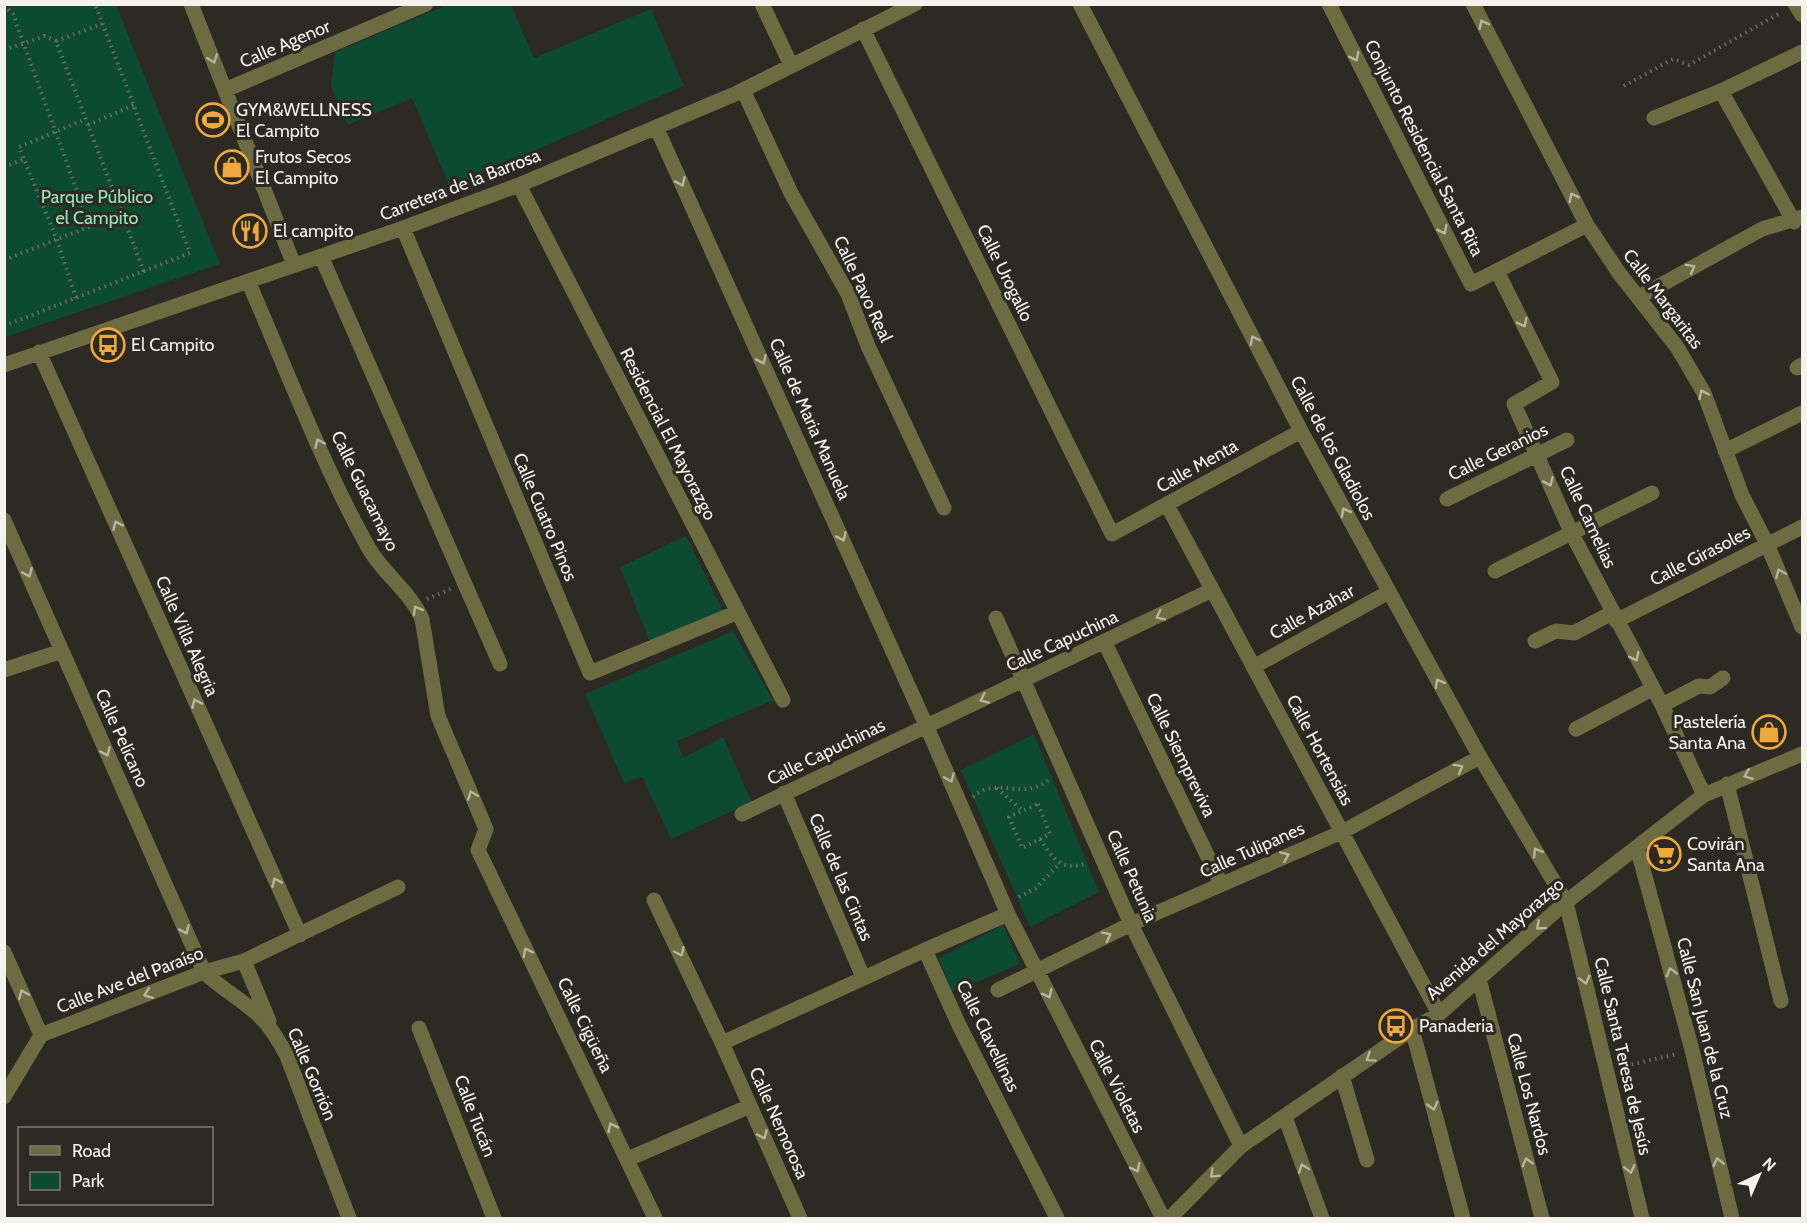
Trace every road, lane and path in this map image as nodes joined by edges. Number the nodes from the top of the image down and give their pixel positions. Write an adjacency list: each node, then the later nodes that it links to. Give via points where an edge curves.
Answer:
1 (95, 4): 12 (path)
2 (191, 4): 20 (street, one-way to 20)
3 (426, 4): 20 (street, Calle Agenor)
4 (762, 4): 18 (street)
5 (915, 4): 13 (street, Carretera de la Barrosa)
6 (1080, 4): 50 (street, Calle de los Gladiolos, one-way to 6)
7 (1329, 4): 41 (street, Conjunto Residencial Santa Rita, one-way to 41, via 1471,284)
8 (1473, 4): 34 (street, Calle Margaritas, one-way to 8)
9 (4, 5): 15 (path, via 13,14)
10 (1790, 7): 11 (street); 19 (path, via 1689,64 1673,59)
11 (1803, 15)
12 (102, 24): 14 (path); 23 (path)
13 (863, 29): 18 (street, Carretera de la Barrosa); 60 (street, Calle Urogallo)
14 (56, 41): 15 (path, via 45,36); 25 (path)
15 (23, 45): 16 (path); 28 (path)
16 (4, 50)
17 (1803, 52): 22 (street)
18 (791, 65): 21 (street, Carretera de la Barrosa)
19 (1624, 86)
20 (225, 90): 40 (street)
21 (743, 90): 27 (street, Carretera de la Barrosa); 57 (street, Calle Pavo Real, via 791,193 848,294 868,346)
22 (1721, 92): 24 (street); 33 (street)
23 (134, 105): 26 (path); 42 (path, via 190,253)
24 (1654, 118)
25 (86, 119): 26 (path); 28 (path)
26 (88, 125): 32 (path)
27 (657, 129): 31 (street, Carretera de la Barrosa); 83 (street, Calle de Maria Manuela, one-way to 83)
28 (54, 132): 29 (path, via 19,147); 35 (path)
29 (24, 159): 30 (path); 37 (path)
30 (4, 167)
31 (519, 185): 36 (street, Carretera de la Barrosa); 68 (street, Residencial El Mayorazgo)
32 (122, 214): 35 (path); 42 (path)
33 (1798, 219): 44 (street, one-way to 33, via 1762,229)
34 (1587, 225): 41 (street); 44 (street, Calle Margaritas)
35 (90, 227): 37 (path)
36 (403, 228): 38 (street, Carretera de la Barrosa); 68 (street, Calle Cuatro Pinos, via 590,673)
37 (57, 240): 39 (path); 45 (path)
38 (321, 256): 40 (street, Carretera de la Barrosa); 64 (street)
39 (4, 260)
40 (294, 265): 43 (street, Carretera de la Barrosa)
41 (1497, 271): 53 (street, Calle Camelias, one-way to 53, via 1552,382 1514,404)
42 (144, 272): 45 (path)
43 (248, 280): 47 (street, Carretera de la Barrosa); 67 (street, Calle Guacamayo, one-way to 43, via 379,566 350,513)
44 (1640, 297): 52 (street, Calle Margaritas, one-way to 44, via 1704,393 1677,347)
45 (76, 298): 46 (path)
46 (4, 326)
47 (39, 352): 48 (street, Carretera de la Barrosa); 108 (street, Calle Villa Alegria, one-way to 47)
48 (4, 365)
49 (1803, 413): 52 (street)
50 (1301, 432): 56 (street, Calle Menta); 66 (street, Calle de los Gladiolos, one-way to 50)
51 (1566, 440): 53 (street, Calle Geranios)
52 (1725, 452): 62 (street, Calle Margaritas)
53 (1538, 456): 55 (street, Calle Geranios); 61 (street, Calle Camelias, one-way to 61)
54 (1652, 494): 61 (street)
55 (1447, 499)
56 (1167, 505): 60 (street, Calle Menta); 65 (street, Calle Hortensias)
57 (944, 508)
58 (4, 520): 74 (street, Calle Pelícano, one-way to 74)
59 (1803, 527): 62 (street, Calle Girasoles)
60 (1112, 534)
61 (1572, 534): 63 (street); 69 (street, Calle Camelias)
62 (1767, 544): 69 (street, Calle Girasoles); 71 (street, Calle Margaritas, one-way to 62)
63 (1495, 571)
64 (465, 583): 67 (path); 75 (street)
65 (1212, 590): 73 (street, Calle Capuchina, one-way to 73); 76 (street, Calle Hortensias)
66 (1389, 592): 76 (street, Calle Azahar); 86 (street, Calle de los Gladiolos, one-way to 66)
67 (416, 604): 98 (street, Calle Guacamayo, one-way to 67, via 486,830 438,716)
68 (738, 612): 81 (street, Residencial El Mayorazgo)
69 (1614, 617): 72 (street, Calle Girasoles, via 1574,633 1556,632); 80 (street, Calle Camelias, one-way to 80)
70 (996, 618): 79 (street, Calle Petunia)
71 (1802, 626)
72 (1535, 641)
73 (1105, 643): 79 (street, Calle Capuchina); 101 (street, Calle Siempreviva)
74 (62, 651): 77 (street); 112 (street, Calle Pelícano, one-way to 112)
75 (500, 664)
76 (1253, 667): 95 (street, Calle Hortensias)
77 (4, 670)
78 (1723, 678): 82 (street)
79 (1026, 681): 83 (street, Calle Capuchina, one-way to 83); 107 (street, Calle Petunia)
80 (1652, 689): 82 (street, Calle Camelias); 84 (street)
81 (783, 700)
82 (1662, 705): 91 (street, Calle Camelias)
83 (926, 725): 90 (street, Calle Capuchinas); 106 (street, Calle Violetas, one-way to 106)
84 (1576, 729)
85 (1803, 754): 88 (street, Avenida del Mayorazgo, one-way to 88)
86 (1480, 757): 95 (street, Calle Tulipanes, one-way to 86); 105 (street, Calle de los Gladiolos, one-way to 86)
87 (1053, 776): 89 (path, via 1034,790)
88 (1726, 784): 91 (street, Avenida del Mayorazgo); 117 (street)
89 (996, 787): 92 (path, via 979,791); 93 (path)
90 (784, 793): 94 (street, Calle Capuchinas); 114 (street, Calle de las Cintas)
91 (1704, 795): 97 (street, Avenida del Mayorazgo)
92 (973, 797)
93 (1023, 811): 96 (path, via 1038,804 1050,834); 96 (path, via 1009,817 1022,848)
94 (742, 814)
95 (1342, 832): 101 (street, Calle Tulipanes, one-way to 95); 118 (street, Calle Hortensias)
96 (1040, 839): 99 (path, via 1051,857)
97 (1637, 847): 105 (street, Avenida del Mayorazgo); 124 (street, Calle San Juan de la Cruz, one-way to 97)
98 (478, 850): 131 (street, Calle Cigüeña, one-way to 98)
99 (1060, 863): 100 (path, via 1069,867); 103 (path, via 1041,884)
100 (1088, 863)
101 (1221, 884): 107 (street, Calle Tulipanes)
102 (398, 886): 108 (street, Calle Ave del Paraíso)
103 (1018, 898)
104 (654, 900): 123 (street, Calle Nemorosa, one-way to 123)
105 (1566, 902): 115 (street, Avenida del Mayorazgo, one-way to 115); 125 (street, Calle Santa Teresa de Jesús, one-way to 125)
106 (1008, 914): 109 (street); 113 (street, Calle Violetas)
107 (1131, 924): 113 (street, Calle Tulipanes, one-way to 107); 130 (street, Calle Petunia)
108 (300, 935): 111 (street, Calle Ave del Paraíso)
109 (925, 950): 114 (street); 137 (street, Calle Clavellinas)
110 (4, 952): 122 (street, one-way to 110)
111 (243, 961): 112 (street, Calle Ave del Paraíso); 121 (street)
112 (204, 972): 121 (street, Calle Gorrión); 122 (street, Calle Ave del Paraíso, one-way to 122)
113 (1036, 972): 116 (street); 138 (street, Calle Violetas, one-way to 138)
114 (862, 977): 123 (street)
115 (1479, 979): 118 (street, Avenida del Mayorazgo); 142 (street, Calle Los Nardos, one-way to 115)
116 (998, 990)
117 (1781, 1001)
118 (1439, 1014): 120 (street, Avenida del Mayorazgo)
119 (419, 1028): 134 (street, Calle Tucán)
120 (1412, 1029): 126 (street, Avenida del Mayorazgo, one-way to 126); 141 (street, one-way to 141)
121 (274, 1031): 133 (street, Calle Gorrión)
122 (40, 1035): 127 (street)
123 (722, 1043): 128 (street, Calle Nemorosa)
124 (1692, 1050): 125 (path); 144 (street, Calle San Juan de la Cruz, one-way to 124)
125 (1608, 1070): 143 (street, Calle Santa Teresa de Jesús, one-way to 143)
126 (1342, 1076): 129 (street, Avenida del Mayorazgo); 132 (street)
127 (4, 1097)
128 (750, 1106): 131 (street); 136 (street, Calle Nemorosa, one-way to 136)
129 (1285, 1117): 130 (street, Avenida del Mayorazgo); 140 (street, one-way to 129)
130 (1241, 1146): 139 (street, Avenida del Mayorazgo, one-way to 139)
131 (628, 1158): 135 (street, Calle Cigüeña)
132 (1367, 1160)
133 (349, 1218)
134 (494, 1218)
135 (655, 1218)
136 (800, 1218)
137 (1057, 1218)
138 (1162, 1218)
139 (1170, 1218)
140 (1322, 1218)
141 (1463, 1218)
142 (1542, 1218)
143 (1642, 1218)
144 (1732, 1218)

